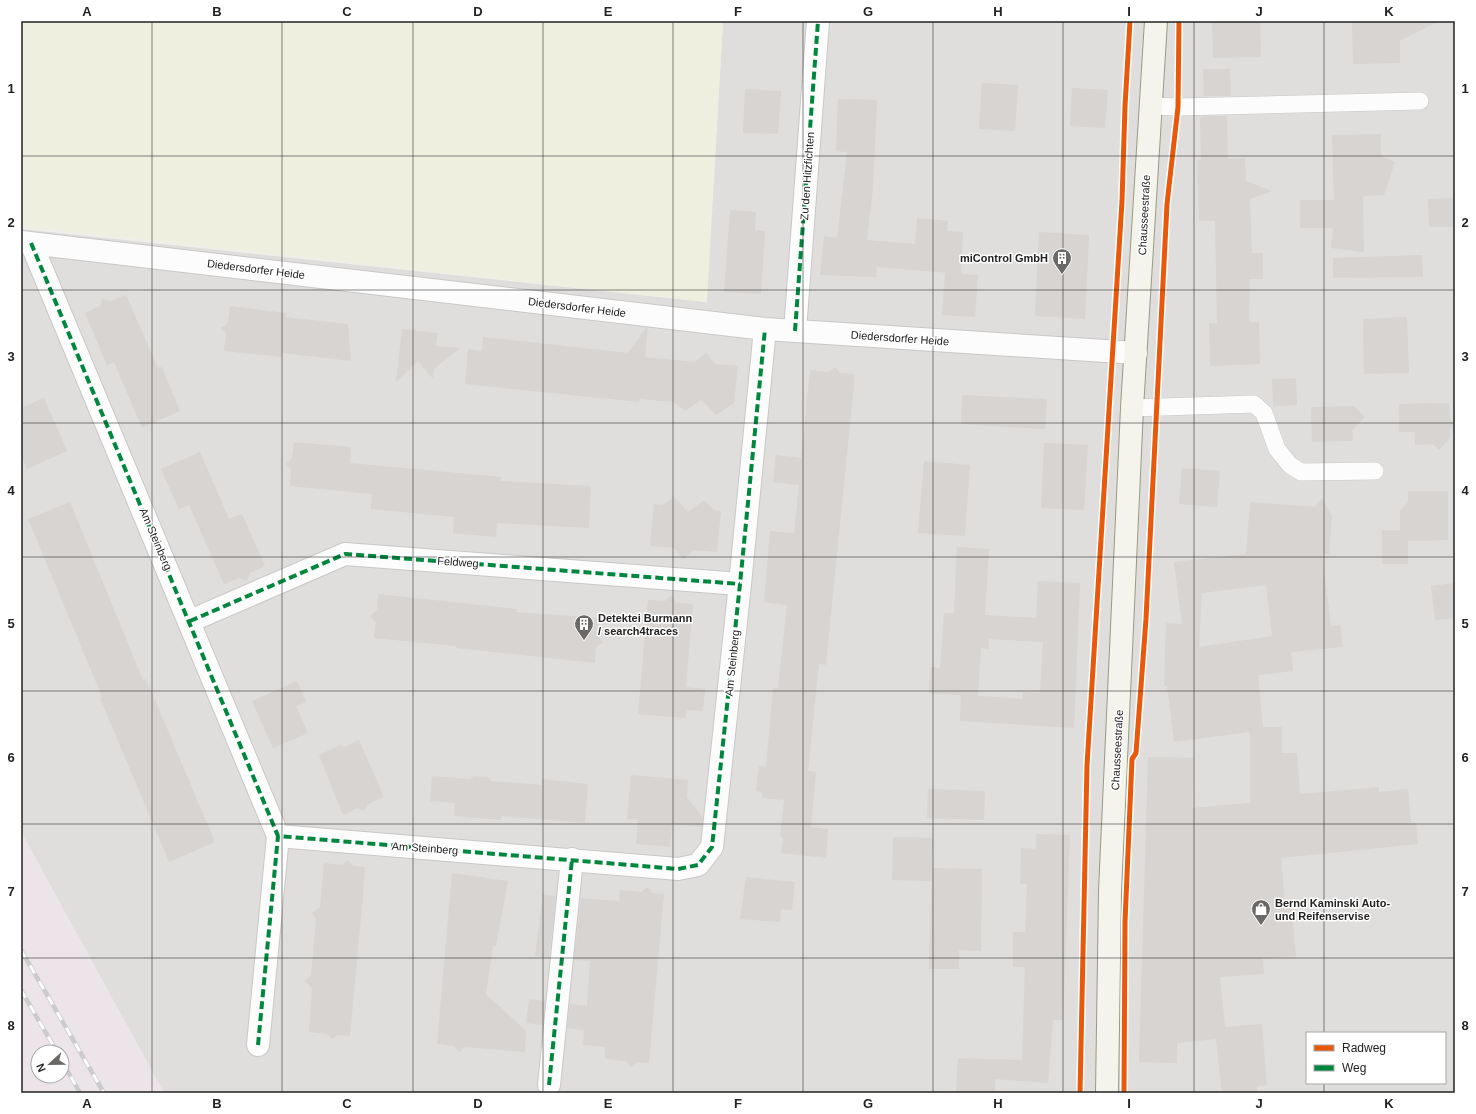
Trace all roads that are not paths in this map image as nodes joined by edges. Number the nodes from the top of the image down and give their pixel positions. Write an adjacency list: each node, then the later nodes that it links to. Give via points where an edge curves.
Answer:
1 (818, 21): 7 (street, Zu den Hitzfichten)
2 (1156, 21): 4 (main road, Chausseestraße)
3 (1420, 101): 4 (lane)
4 (1151, 106): 8 (main road, Chausseestraße)
5 (26, 242): 6 (street, Diedersdorfer Heide); 12 (street, Am Steinberg)
6 (764, 329): 7 (street, Diedersdorfer Heide); 11 (street, Am Steinberg)
7 (795, 331): 8 (street, Diedersdorfer Heide)
8 (1136, 353): 9 (main road, Chausseestraße)
9 (1132, 408): 10 (lane, via 1254,404 1264,413 1277,449 1290,465 1301,472); 17 (main road, Chausseestraße, via 1110,891)
10 (1375, 471)
11 (740, 584): 12 (street, Feldweg, via 345,554); 14 (street, Am Steinberg, via 712,847 698,865 678,869)
12 (190, 621): 13 (street, Am Steinberg)
13 (278, 836): 14 (street, Am Steinberg); 15 (street, Am Steinberg)
14 (572, 859): 16 (street)
15 (258, 1045)
16 (549, 1085)
17 (1107, 1093)

